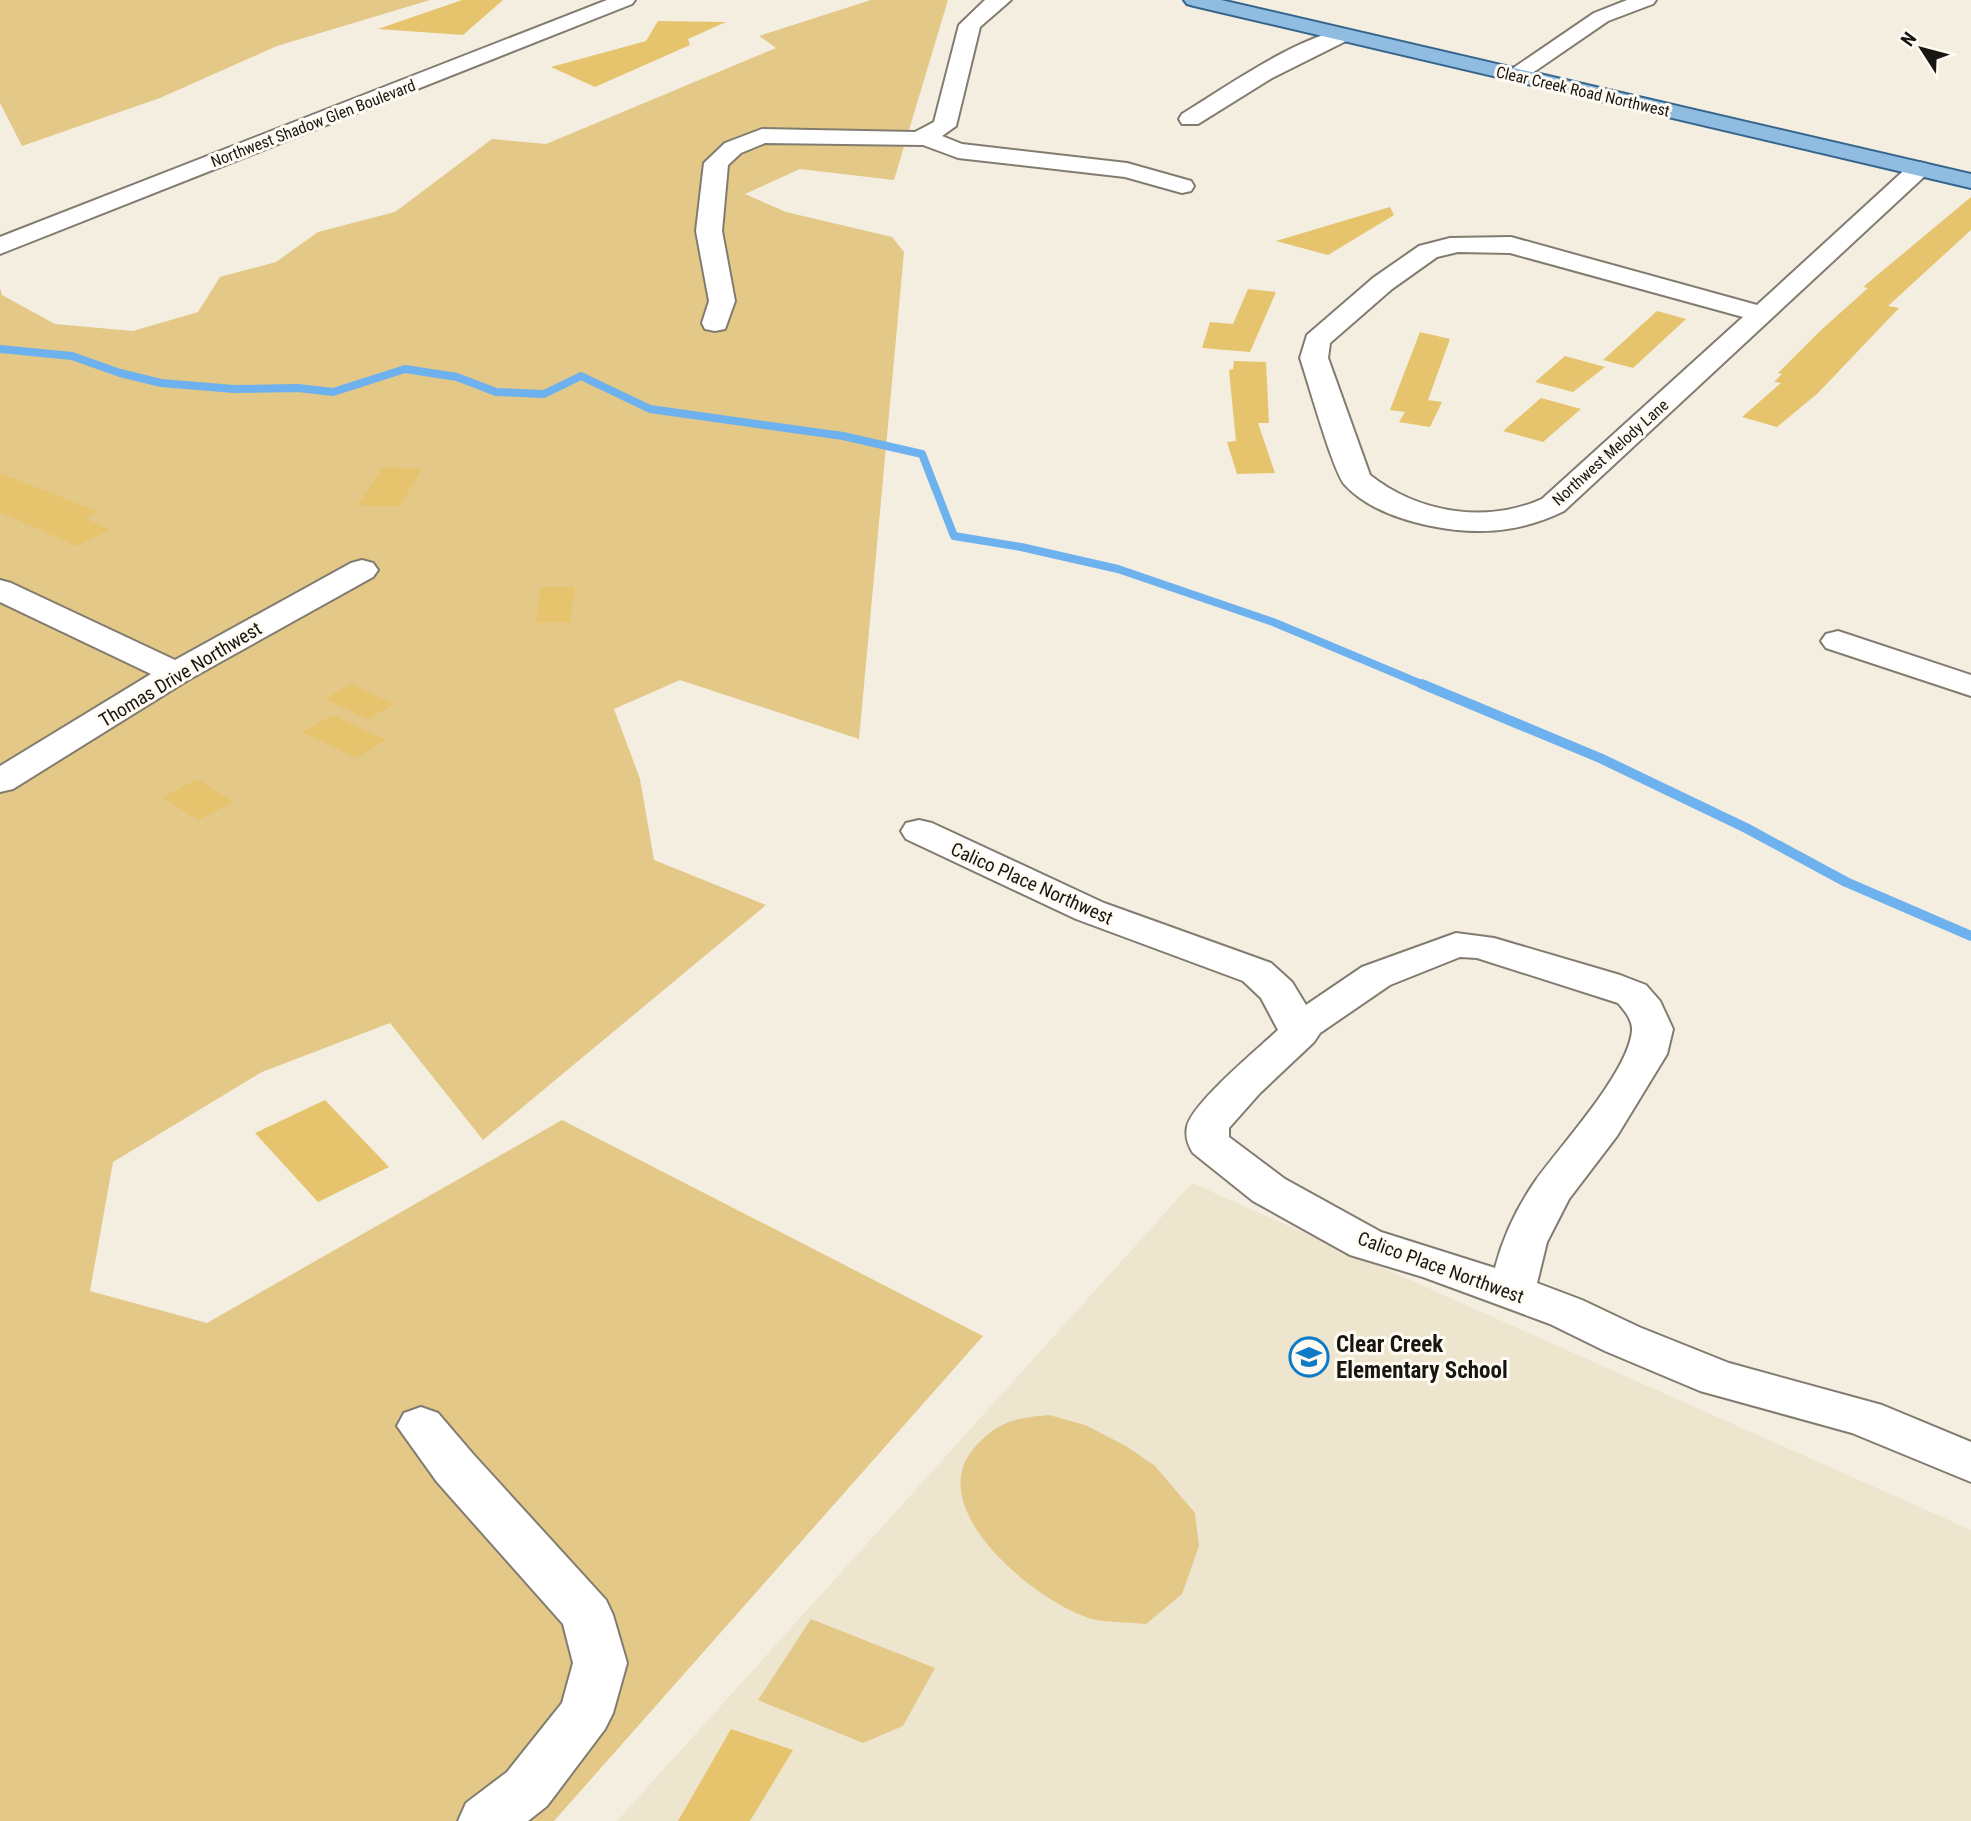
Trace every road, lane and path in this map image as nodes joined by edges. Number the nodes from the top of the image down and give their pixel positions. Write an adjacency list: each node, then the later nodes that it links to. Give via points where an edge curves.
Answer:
1 (625, 0): 12 (street, Northwest Shadow Glen Boulevard)
2 (1001, 0): 8 (street, via 970,25 945,126)
3 (1194, 0): 5 (main road, Clear Creek Road Northwest)
4 (1646, 0): 6 (street, via 1601,17)
5 (1343, 35): 6 (main road, Clear Creek Road Northwest); 7 (street, via 1259,74)
6 (1514, 75): 9 (main road, Clear Creek Road Northwest)
7 (1190, 119)
8 (924, 137): 11 (street, via 958,151 1127,170); 14 (street, via 762,136 733,148 716,163 709,231 722,300)
9 (1919, 169): 10 (main road, Clear Creek Road Northwest); 13 (street, Northwest Melody Lane)
10 (1971, 181)
11 (1182, 186)
12 (0, 246)
13 (1761, 314): 13 (street, Northwest Melody Lane, via 1511,245 1478,243 1439,248 1420,257 1328,330 1317,341 1314,358 1356,479 1367,491 1388,503 1448,520 1524,517 1553,506)
14 (715, 323)
15 (362, 570): 18 (street, Thomas Drive Northwest)
16 (0, 590): 18 (street)
17 (1838, 642): 19 (street)
18 (176, 673): 20 (street, Thomas Drive Northwest)
19 (1971, 686)
20 (0, 781)
21 (919, 831): 22 (street, Calico Place Northwest, via 1090,911 1257,972 1278,992)
22 (1298, 1029): 23 (street, Calico Place Northwest, via 1300,1033 1217,1111 1208,1125 1208,1143 1269,1190 1366,1244); 23 (street, via 1376,976 1456,945 1480,946 1606,984 1632,994 1646,1010 1653,1029 1646,1054 1602,1126 1551,1192 1524,1242)
23 (1512, 1292): 25 (street, Calico Place Northwest, via 1717,1378 1864,1418)
24 (421, 1426): 26 (street, via 587,1615 600,1663 586,1713 527,1789)
25 (1971, 1463)
26 (485, 1821)

